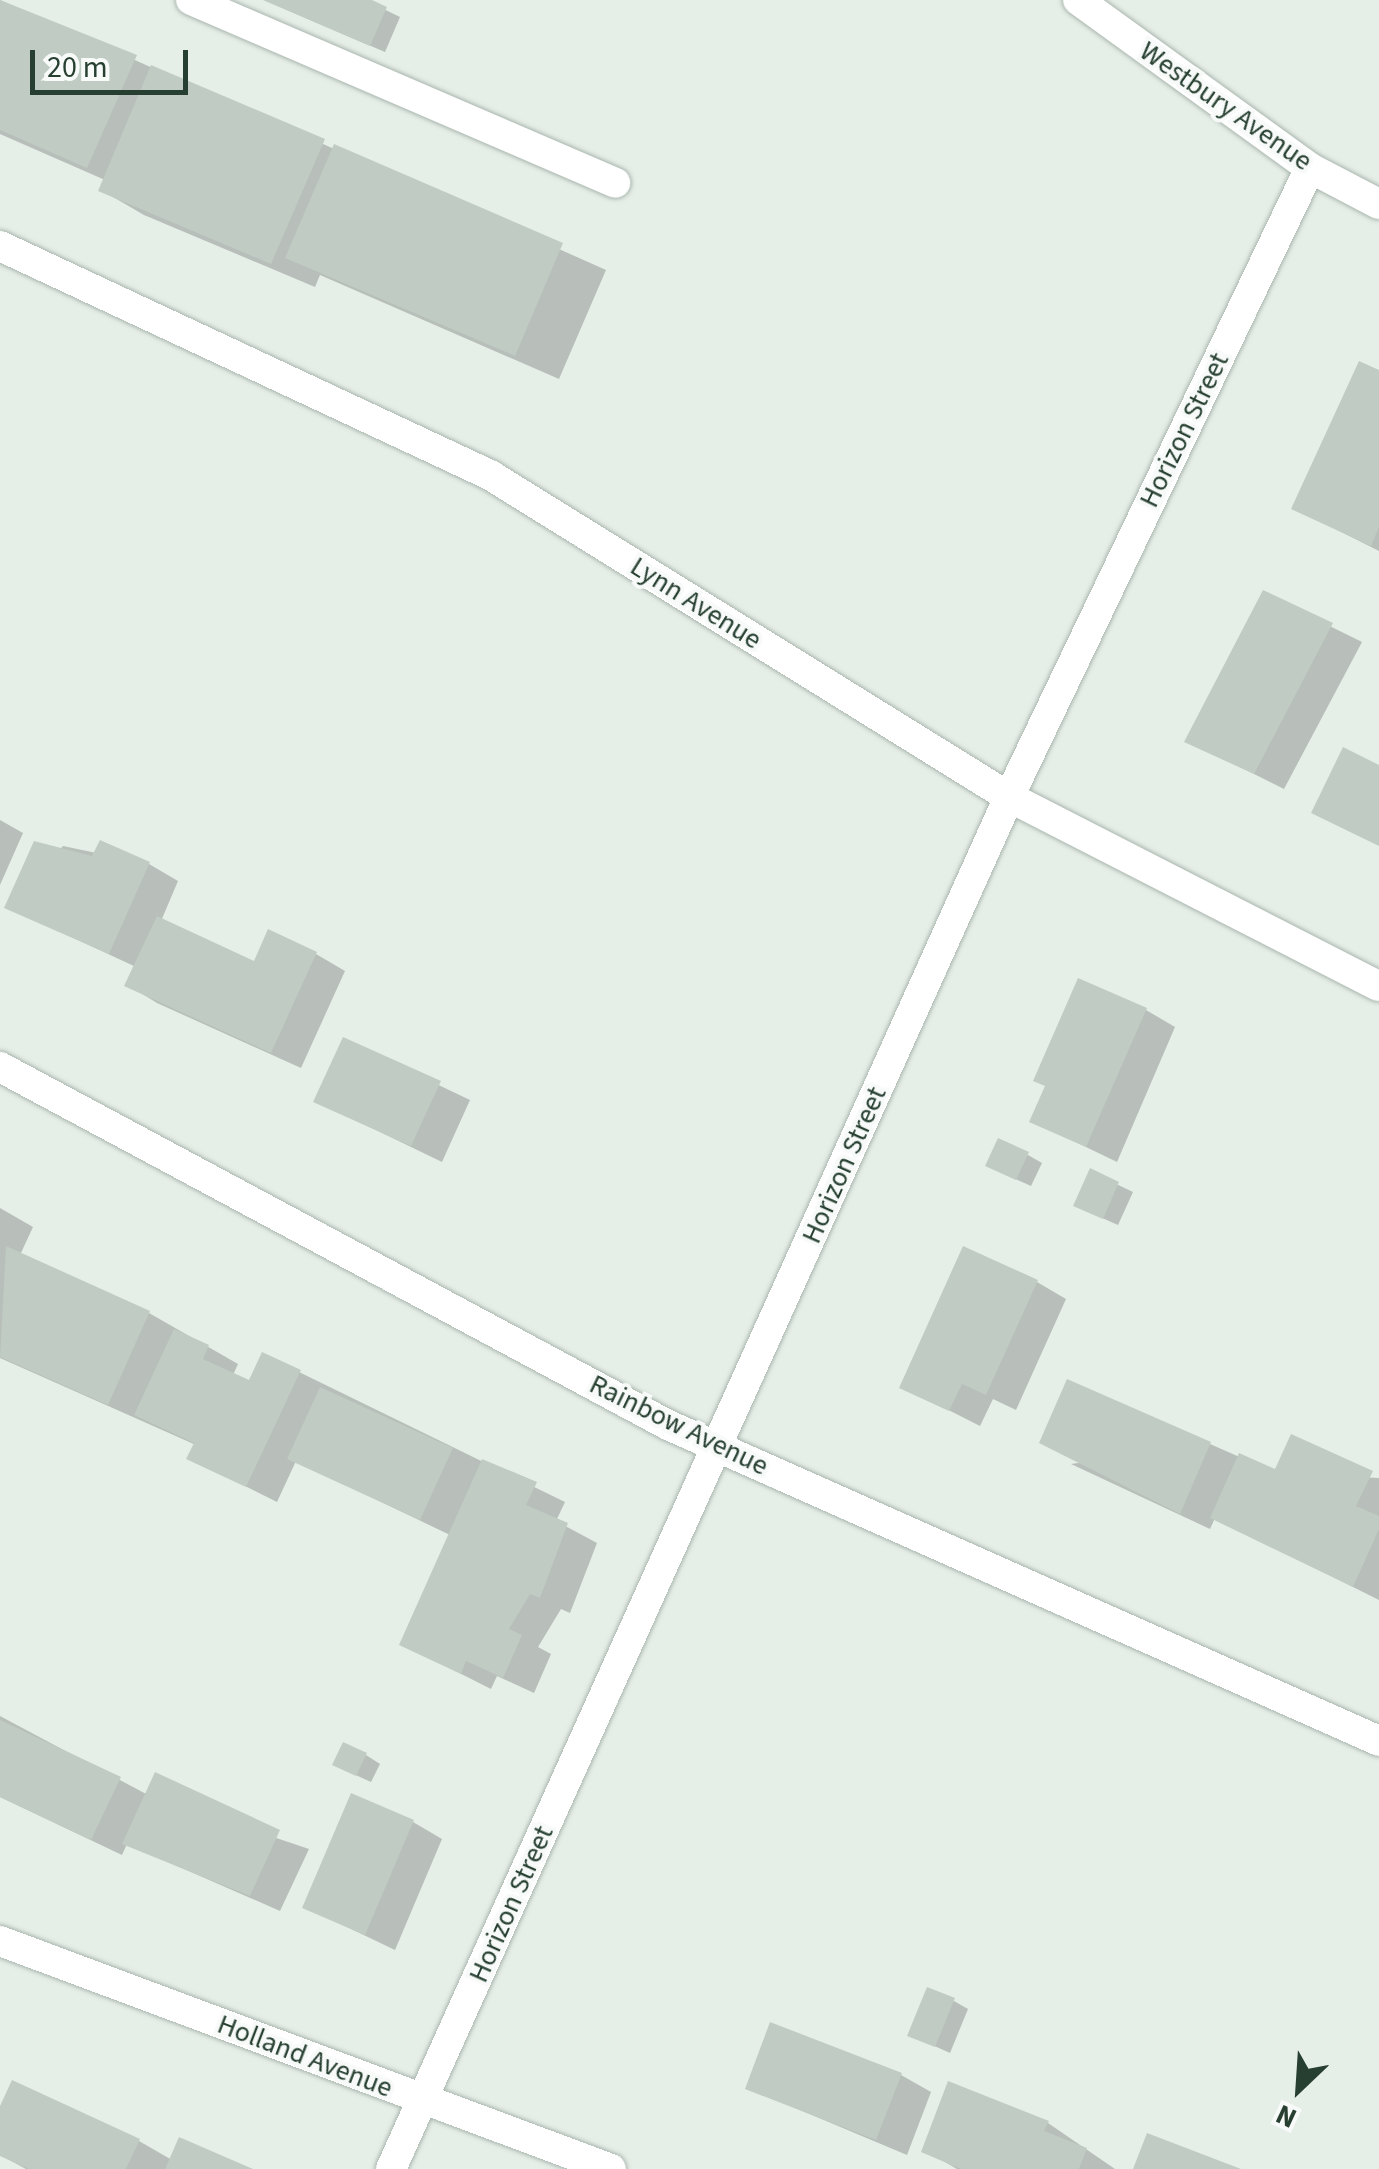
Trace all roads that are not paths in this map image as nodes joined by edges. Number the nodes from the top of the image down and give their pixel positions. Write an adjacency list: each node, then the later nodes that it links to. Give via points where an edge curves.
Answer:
1 (191, 0): 4 (street)
2 (1078, 0): 3 (street, Westbury Avenue)
3 (1310, 168): 5 (street, Westbury Avenue); 7 (street, Horizon Street)
4 (616, 183)
5 (1379, 204)
6 (0, 246): 7 (street, Lynn Avenue, via 490,475)
7 (1009, 796): 8 (street, Lynn Avenue); 10 (street, Horizon Street)
8 (1379, 986)
9 (0, 1066): 10 (street, Rainbow Avenue)
10 (718, 1446): 11 (street, Rainbow Avenue); 13 (street, Horizon Street)
11 (1379, 1742)
12 (0, 1940): 13 (street, Holland Avenue)
13 (422, 2100): 14 (street, Horizon Street); 15 (street, Holland Avenue)
14 (391, 2169)
15 (611, 2169)

